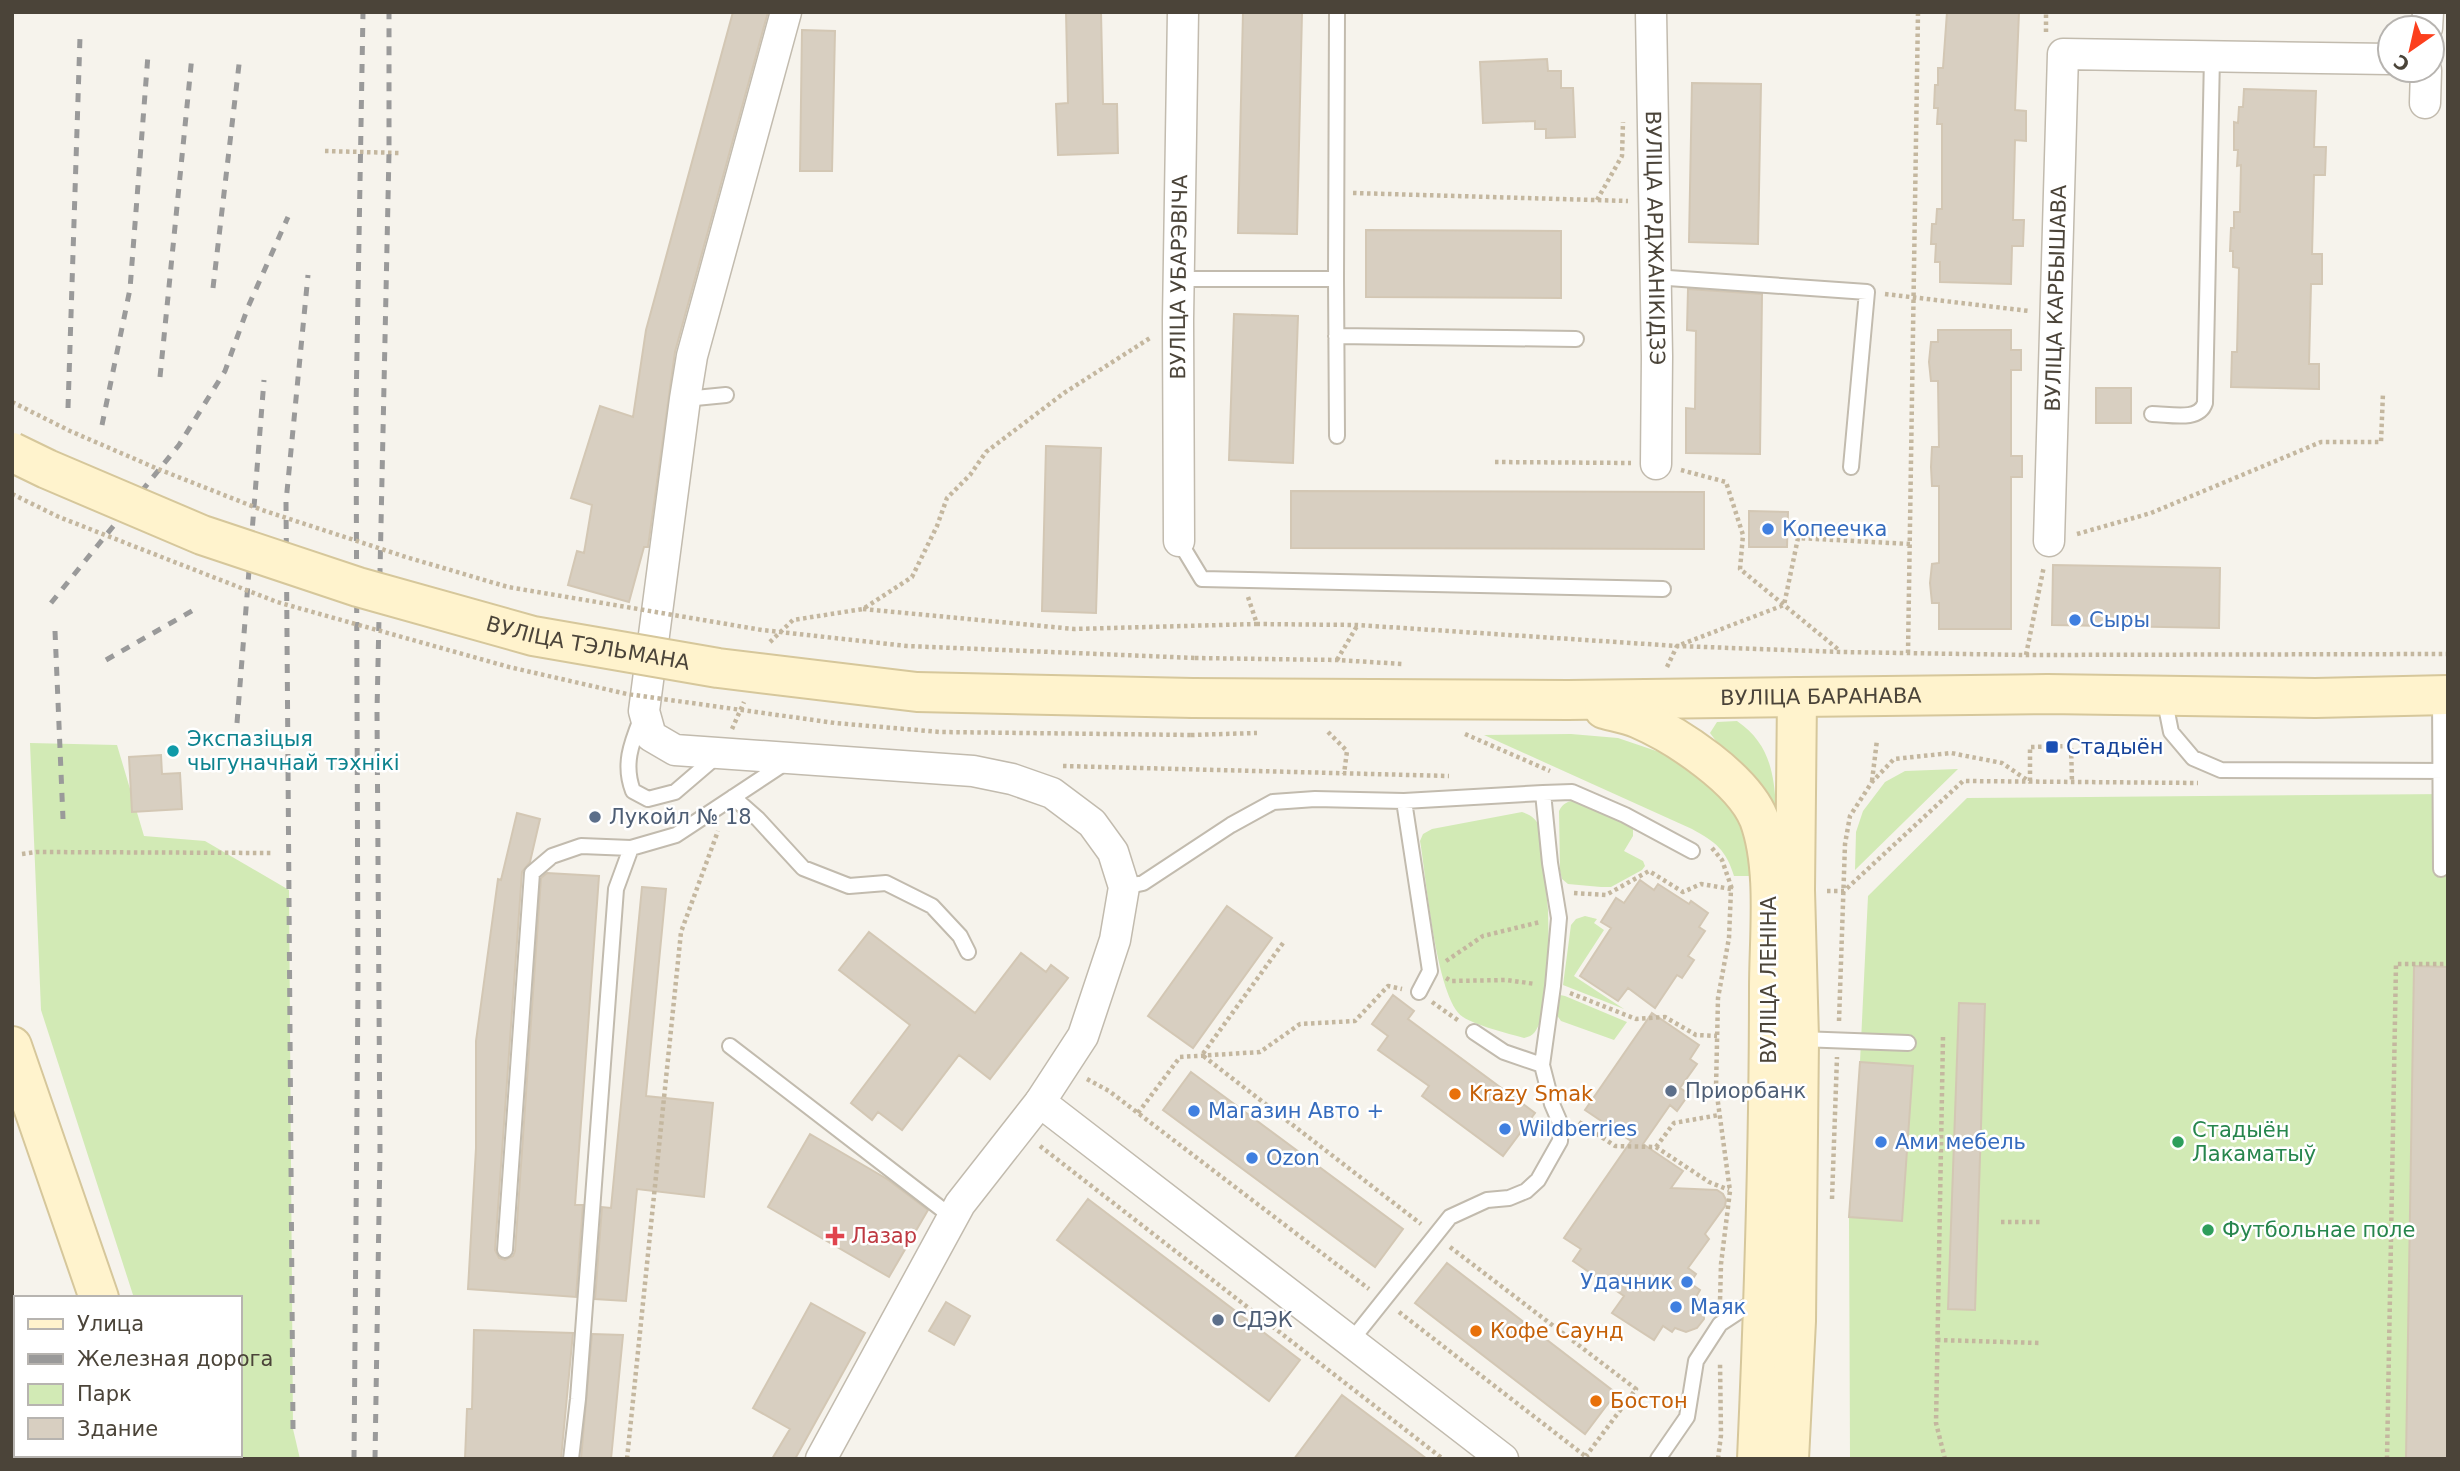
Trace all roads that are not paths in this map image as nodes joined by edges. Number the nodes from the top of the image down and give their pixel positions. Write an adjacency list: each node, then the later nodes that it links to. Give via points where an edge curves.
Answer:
1 (786, 12): 15 (street, via 692,356)
2 (1183, 12): 10 (street, ВУЛІЦА УБАРЭВІЧА)
3 (1337, 12): 11 (lane)
4 (1651, 12): 9 (street, ВУЛІЦА АРДЖАНІКІДЗЭ)
5 (2212, 56): 6 (street); 16 (lane, via 2205,403 2196,415); 22 (street, ВУЛІЦА КАРБЫШАВА, via 2063,54)
6 (2376, 58)
7 (2425, 84): 8 (street)
8 (2424, 103)
9 (1654, 277): 19 (street, ВУЛІЦА АРДЖАНІКІДЗЭ); 20 (lane, via 1867,292)
10 (1179, 279): 11 (lane); 21 (street, ВУЛІЦА УБАРЭВІЧА)
11 (1336, 279): 12 (lane)
12 (1336, 336): 13 (lane); 17 (lane)
13 (1576, 339)
14 (726, 395): 15 (lane)
15 (685, 398): 29 (street)
16 (2152, 414)
17 (1336, 436)
18 (12, 452): 27 (main road, ВУЛІЦА ТЭЛЬМАНА, bridge, via 202,535 358,587 533,636 718,668 917,692)
19 (1656, 464)
20 (1851, 467)
21 (1179, 541): 23 (lane, via 1202,579)
22 (2049, 541)
23 (1663, 589)
24 (2444, 695): 25 (main road, ВУЛІЦА БАРАНАВА); 32 (lane)
25 (2164, 696): 26 (main road, ВУЛІЦА БАРАНАВА); 32 (lane, via 2171,732 2193,758 2221,770)
26 (1797, 697): 28 (main road, ВУЛІЦА БАРАНАВА); 43 (main road, ВУЛІЦА ЛЕНІНА)
27 (1193, 698): 28 (main road, ВУЛІЦА БАРАНАВА)
28 (1568, 700): 51 (main road, ВУЛІЦА ЛЕНІНА, via 1637,718 1674,736 1734,785 1758,818 1770,891)
29 (645, 711): 30 (street, via 651,736 675,750); 30 (lane, via 629,748 628,777 633,791 640,795 648,799 675,792)
30 (722, 753): 31 (street)
31 (792, 758): 34 (lane); 39 (street, via 973,771 1052,793 1091,823 1113,852)
32 (2444, 771): 38 (lane)
33 (1543, 793): 35 (lane); 37 (lane, via 1572,792); 47 (lane, via 1559,918)
34 (731, 799): 36 (lane, via 676,835); 40 (lane, via 758,819 803,868 849,886 886,883 932,906 960,936)
35 (1404, 801): 39 (lane, via 1273,802 1143,883); 41 (lane, via 1430,971)
36 (631, 848): 50 (lane, via 581,846 552,856 532,873); 54 (lane, via 615,889)
37 (1692, 850)
38 (2441, 869)
39 (1124, 887): 48 (street, via 1115,940 1083,1036)
40 (968, 952)
41 (1419, 992)
42 (1474, 1032): 47 (lane, via 1504,1052)
43 (1799, 1039): 44 (lane); 59 (main road, ВУЛІЦА ЛЕНІНА, via 1796,1321)
44 (1908, 1043)
45 (12, 1046): 52 (main road)
46 (730, 1046): 49 (lane)
47 (1542, 1065): 53 (lane, via 1561,1125 1560,1141 1538,1180 1526,1191 1487,1200 1450,1217)
48 (1040, 1102): 49 (street); 53 (street)
49 (952, 1217): 55 (street)
50 (505, 1250)
51 (1765, 1294): 57 (lane, via 1720,1325 1696,1361 1687,1417); 58 (main road, ВУЛІЦА ЛЕНІНА)
52 (98, 1296)
53 (1351, 1341): 56 (street)
54 (570, 1459)
55 (821, 1459)
56 (1503, 1459)
57 (1658, 1459)
58 (1757, 1459)
59 (1789, 1459)

